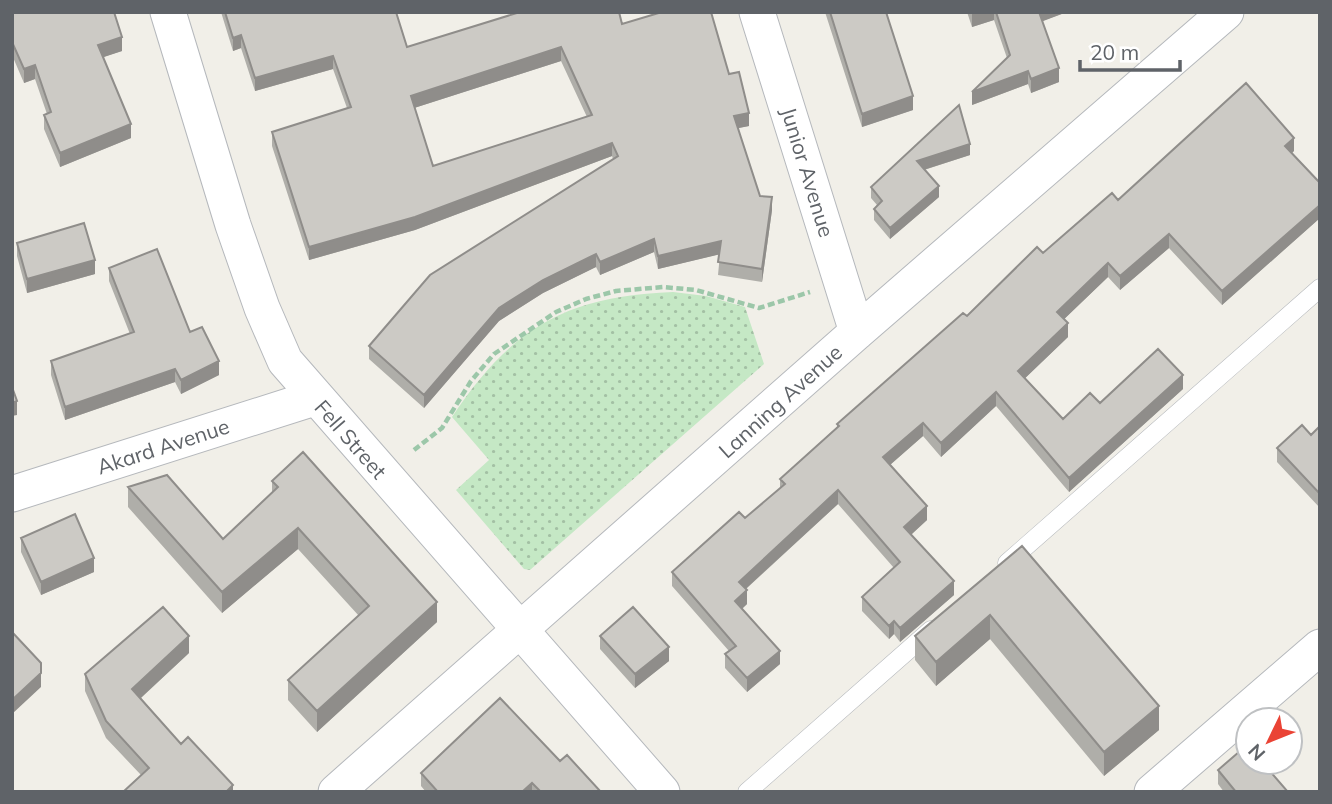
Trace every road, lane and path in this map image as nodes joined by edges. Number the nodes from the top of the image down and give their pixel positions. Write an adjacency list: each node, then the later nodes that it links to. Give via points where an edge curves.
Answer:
1 (169, 12): 7 (street, Fell Street, via 262,307 285,361)
2 (757, 12): 6 (street, Junior Avenue)
3 (1226, 12): 6 (street, Lanning Avenue)
4 (1320, 288): 10 (lane)
5 (813, 291): 8 (path, via 759,308 696,290 663,287 586,299 556,312 494,354 442,428)
6 (857, 332): 12 (street, Lanning Avenue)
7 (314, 398): 9 (street, Akard Avenue); 12 (street, Fell Street)
8 (414, 450)
9 (12, 494)
10 (992, 577)
11 (941, 621): 16 (lane)
12 (520, 631): 14 (street, Lanning Avenue); 15 (street, Fell Street)
13 (1320, 647): 17 (street)
14 (337, 792)
15 (662, 792)
16 (747, 792)
17 (1152, 792)

